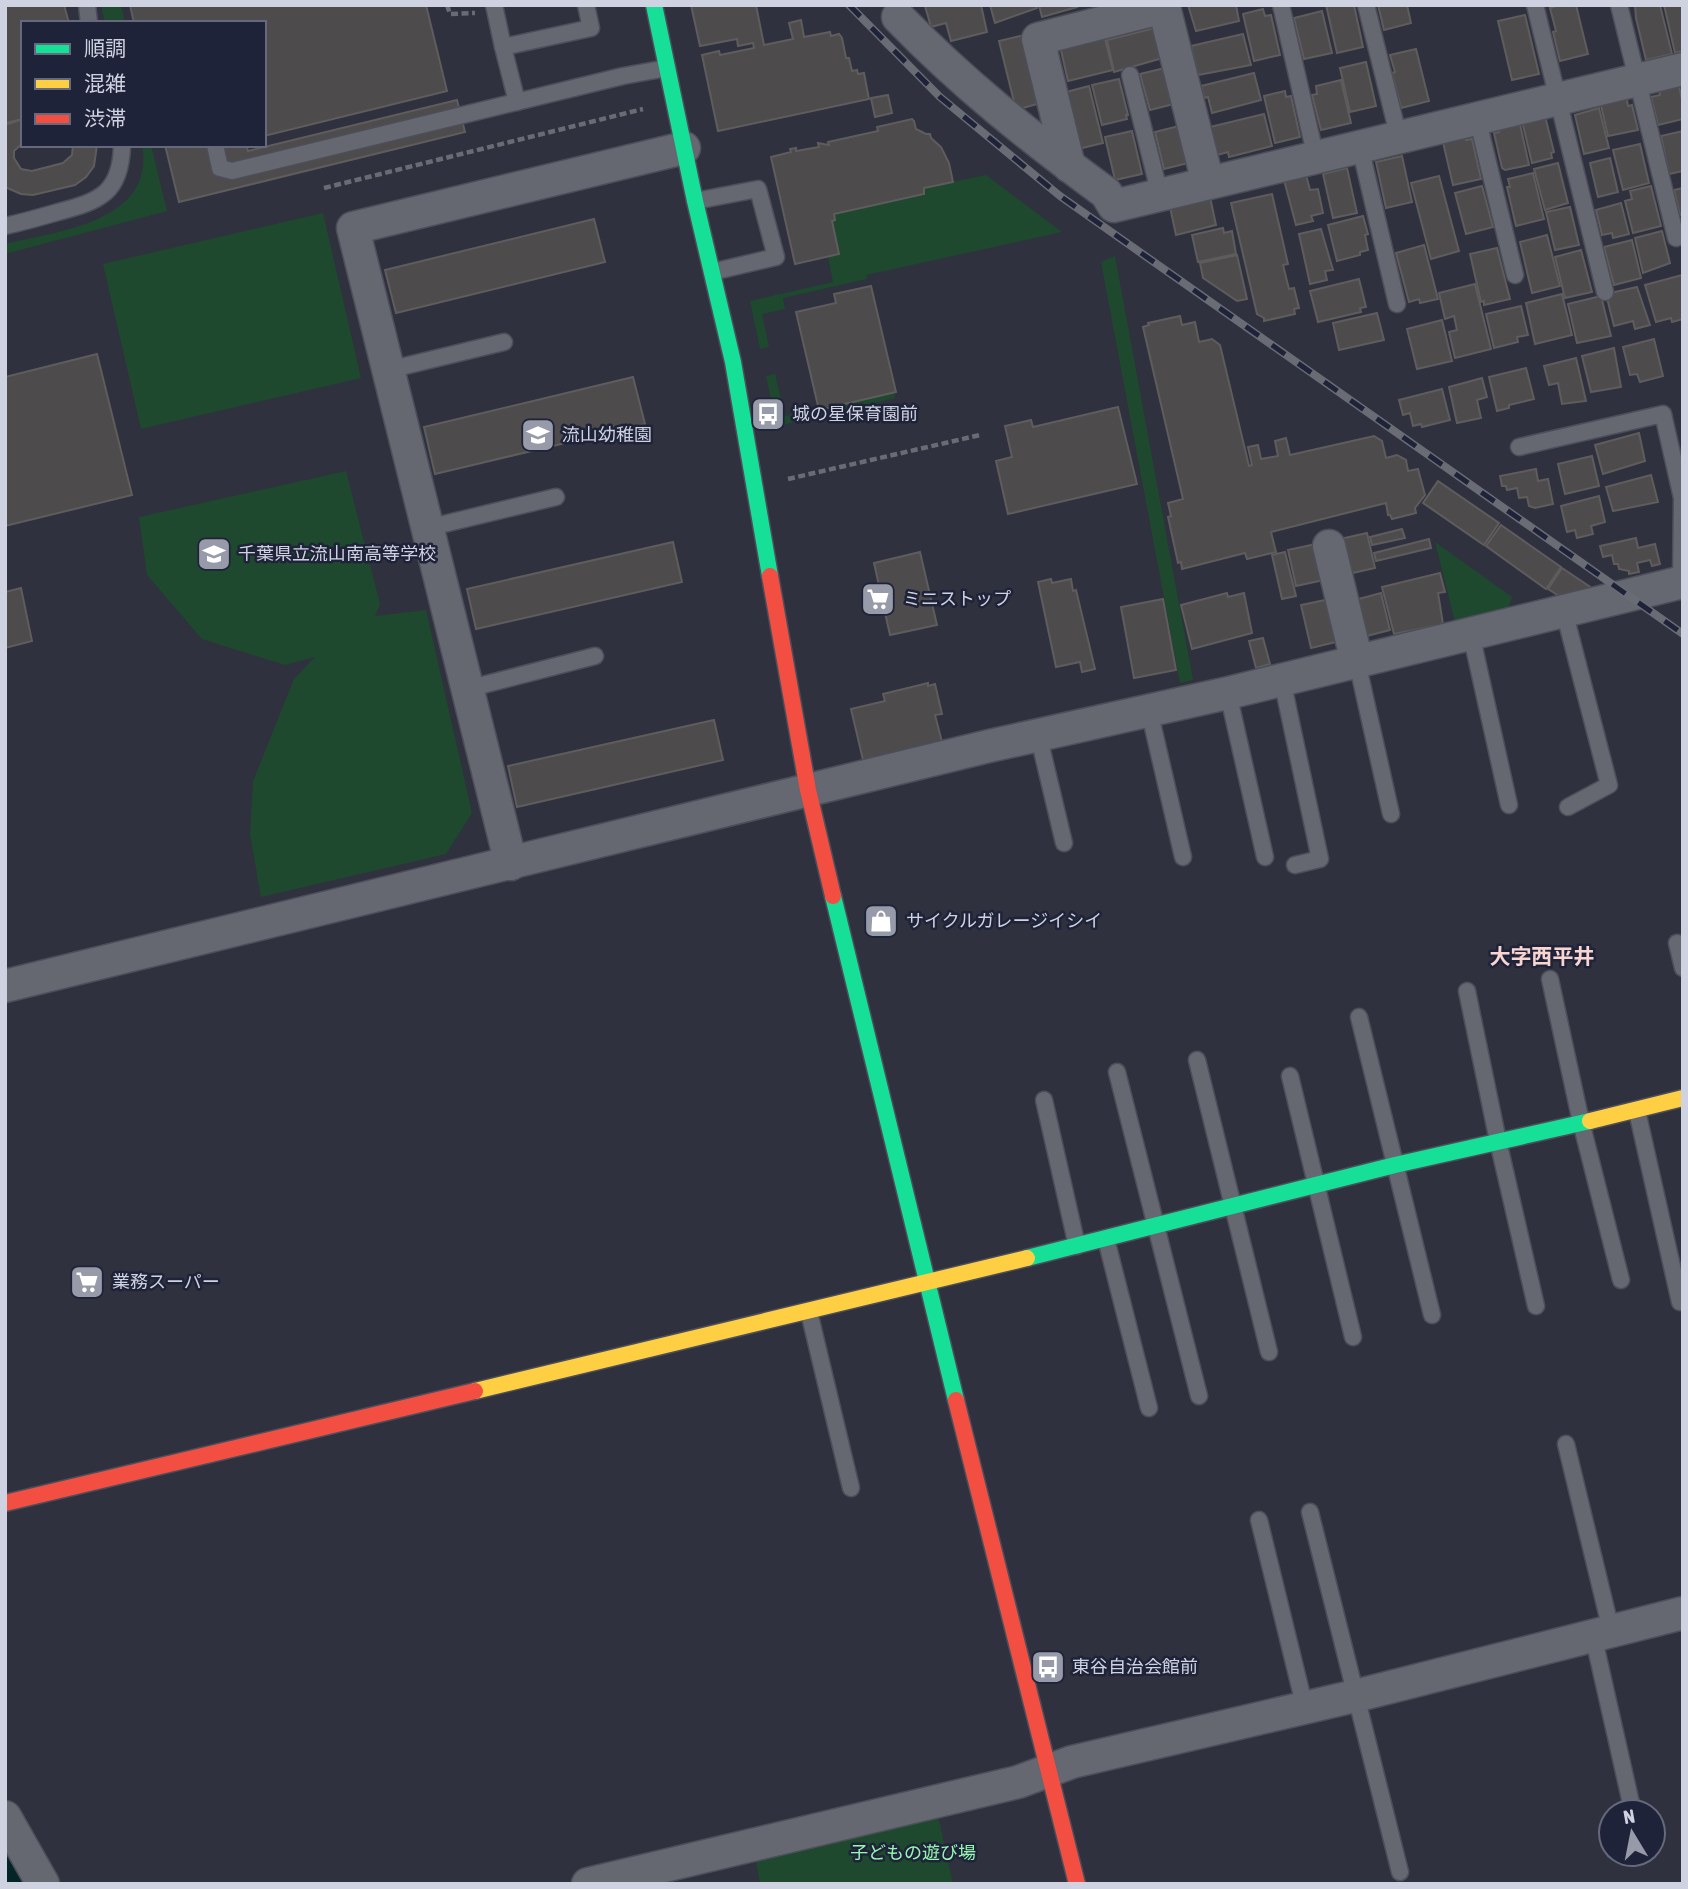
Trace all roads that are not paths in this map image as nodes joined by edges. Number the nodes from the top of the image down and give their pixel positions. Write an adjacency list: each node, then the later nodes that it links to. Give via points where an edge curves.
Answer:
1 (494, 5): 9 (lane)
2 (586, 5): 9 (lane, via 591,28)
3 (654, 5): 10 (street)
4 (1281, 5): 22 (lane)
5 (1366, 5): 17 (lane)
6 (1535, 5): 14 (lane)
7 (1619, 5): 13 (lane)
8 (898, 17): 23 (street, via 982,98)
9 (503, 47): 15 (lane)
10 (667, 68): 15 (lane); 21 (street)
11 (1683, 69): 13 (street)
12 (1130, 75): 25 (lane)
13 (1637, 79): 14 (street); 28 (lane)
14 (1558, 98): 16 (street); 31 (lane)
15 (517, 102): 19 (lane, via 232,171 220,168)
16 (1477, 117): 17 (street); 30 (lane)
17 (1399, 138): 20 (street)
18 (122, 147): 27 (lane, via 116,181 105,194 89,204)
19 (215, 147)
20 (1360, 147): 22 (street); 32 (lane)
21 (684, 148): 26 (street); 34 (street, via 353,229)
22 (1316, 158): 24 (street)
23 (1069, 166): 24 (street, via 1038,39 1164,7); 25 (street, via 1106,193 1114,206)
24 (1208, 183): 25 (street)
25 (1160, 195)
26 (695, 201): 29 (street); 29 (lane, via 758,189 776,257)
27 (5, 226)
28 (1676, 238)
29 (711, 272): 49 (street, via 745,425)
30 (1515, 275)
31 (1605, 292)
32 (1397, 304)
33 (505, 342): 34 (lane)
34 (388, 370): 37 (street)
35 (1519, 447): 39 (lane, via 1663,414 1682,498)
36 (556, 497): 37 (lane)
37 (427, 528): 45 (street)
38 (1329, 546): 43 (street)
39 (1682, 582): 40 (street)
40 (1564, 611): 41 (street); 51 (lane, via 1609,785)
41 (1471, 634): 43 (street); 50 (lane)
42 (595, 656): 45 (lane)
43 (1357, 662): 44 (street); 52 (lane)
44 (1282, 680): 46 (street); 57 (lane, via 1320,859)
45 (467, 689): 56 (street)
46 (1228, 694): 47 (street); 55 (lane)
47 (1149, 710): 48 (street); 54 (lane)
48 (1038, 734): 49 (street); 53 (lane)
49 (808, 790): 56 (street); 79 (street)
50 (1509, 805)
51 (1569, 807)
52 (1391, 814)
53 (1065, 843)
54 (1183, 857)
55 (1265, 858)
56 (511, 864): 61 (street)
57 (1295, 864)
58 (1677, 943): 59 (lane)
59 (1683, 968)
60 (1550, 979): 70 (lane)
61 (5, 986)
62 (1467, 992): 71 (lane)
63 (1359, 1017): 72 (lane)
64 (1197, 1060): 74 (lane)
65 (1117, 1072): 75 (lane)
66 (1290, 1076): 73 (lane)
67 (1683, 1098): 69 (street)
68 (1044, 1100): 77 (lane)
69 (1637, 1111): 70 (street); 80 (lane)
70 (1581, 1122): 71 (street); 78 (lane)
71 (1498, 1141): 72 (street); 81 (lane)
72 (1395, 1165): 73 (street); 83 (lane)
73 (1316, 1186): 74 (street); 84 (lane)
74 (1233, 1207): 75 (street); 85 (lane)
75 (1156, 1225): 76 (street); 86 (lane)
76 (1106, 1239): 77 (street); 87 (lane)
77 (1077, 1246): 79 (street)
78 (1621, 1280)
79 (927, 1282): 82 (street); 97 (street)
80 (1683, 1302)
81 (1536, 1306)
82 (809, 1312): 89 (lane); 90 (street)
83 (1432, 1315)
84 (1353, 1337)
85 (1269, 1352)
86 (1199, 1396)
87 (1149, 1408)
88 (1566, 1444): 94 (lane)
89 (851, 1488)
90 (5, 1503)
91 (1310, 1512): 95 (lane)
92 (1259, 1520): 96 (lane)
93 (1683, 1613): 94 (street)
94 (1602, 1633): 95 (street); 98 (lane)
95 (1355, 1696): 96 (street); 100 (lane)
96 (1305, 1708): 97 (street)
97 (1050, 1771): 102 (street); 103 (street)
98 (1631, 1798)
99 (5, 1817): 101 (street)
100 (1400, 1872)
101 (43, 1884)
102 (588, 1884)
103 (1077, 1884)

